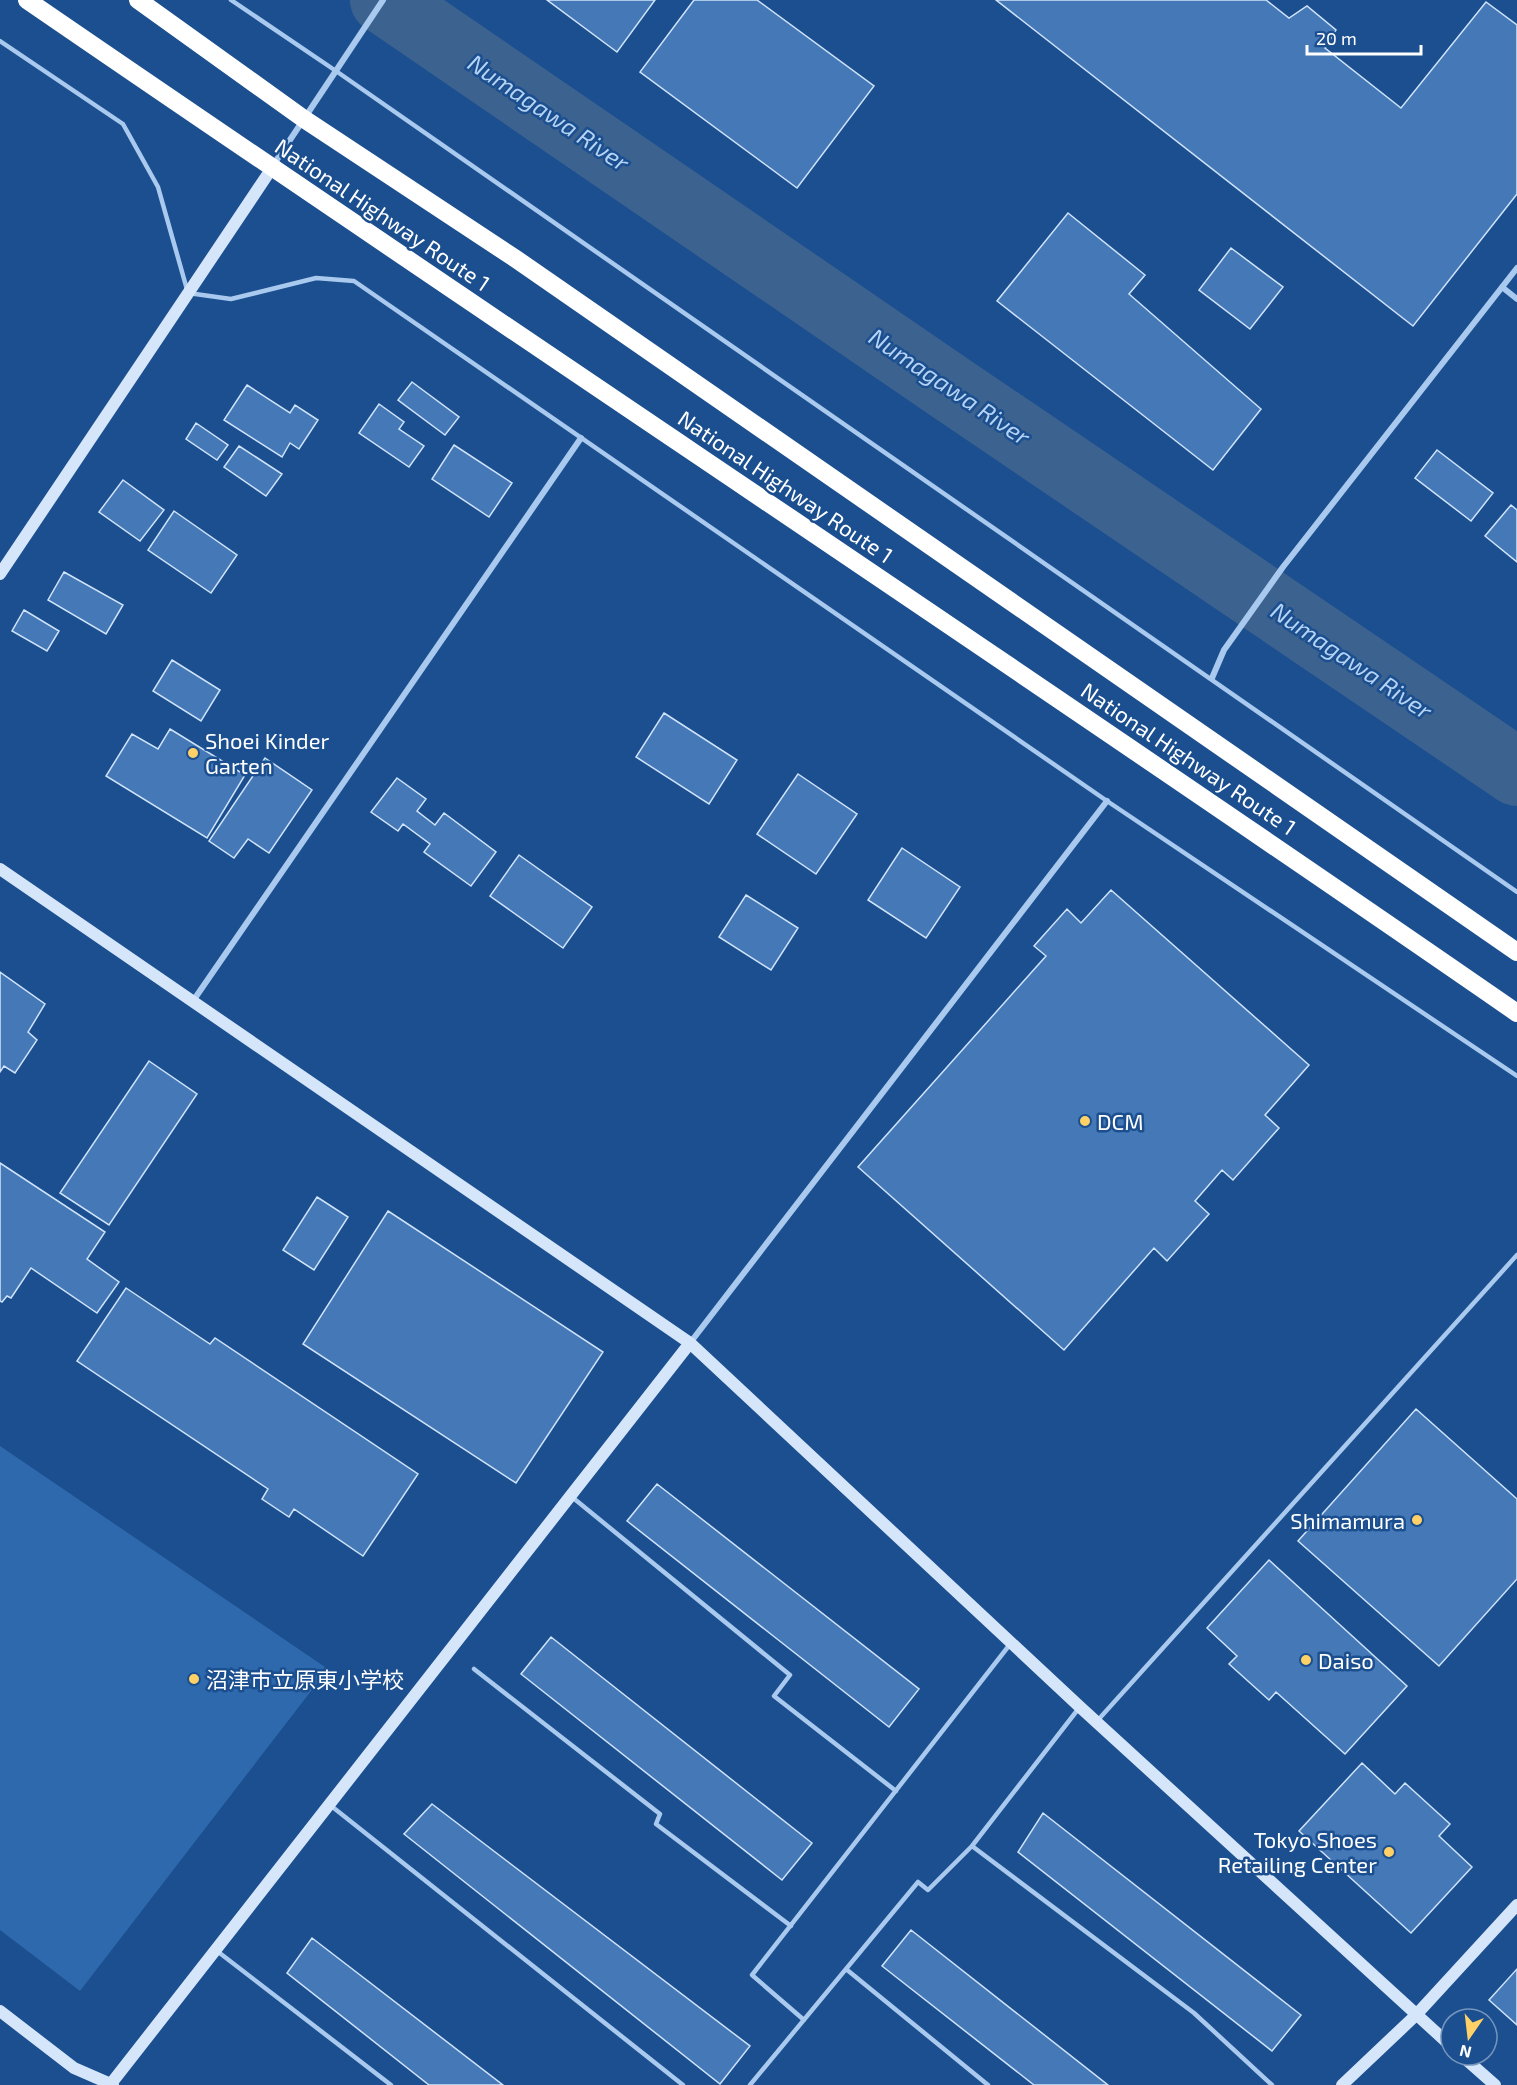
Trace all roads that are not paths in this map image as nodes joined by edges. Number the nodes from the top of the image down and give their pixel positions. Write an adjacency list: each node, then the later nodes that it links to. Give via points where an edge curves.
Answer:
1 (27, 0): 8 (highway, National Highway Route 1)
2 (138, 0): 7 (highway, National Highway Route 1)
3 (231, 0): 6 (lane)
4 (383, 0): 6 (street)
5 (0, 41): 11 (lane, via 123,124 158,187)
6 (336, 71): 7 (street); 15 (lane)
7 (304, 119): 8 (street); 19 (highway, National Highway Route 1, via 535,273)
8 (272, 168): 11 (street); 21 (highway, National Highway Route 1)
9 (1517, 268): 10 (street)
10 (1502, 287): 12 (street); 15 (street, via 1283,567 1224,650)
11 (188, 293): 13 (lane, via 231,299 316,278 354,281); 14 (street)
12 (1517, 299)
13 (581, 438): 16 (lane); 20 (street)
14 (0, 574)
15 (1212, 678): 18 (lane)
16 (1107, 801): 22 (lane); 24 (street)
17 (0, 869): 20 (street)
18 (1517, 892)
19 (1517, 952)
20 (193, 1001): 24 (street)
21 (1517, 1013)
22 (1517, 1076)
23 (1517, 1255): 29 (lane)
24 (690, 1343): 25 (street); 26 (street)
25 (571, 1496): 30 (lane, via 790,1675 774,1696); 31 (street)
26 (1011, 1643): 28 (street); 30 (lane)
27 (474, 1669): 34 (lane, via 660,1814 656,1824)
28 (1080, 1707): 29 (street); 32 (lane)
29 (1096, 1722): 38 (street)
30 (896, 1791): 34 (lane)
31 (329, 1805): 35 (street); 44 (lane)
32 (972, 1846): 36 (lane, via 928,1890 918,1882); 47 (lane, via 1194,2013)
33 (1517, 1905): 38 (street)
34 (791, 1926): 39 (lane, via 752,1975)
35 (216, 1950): 42 (street); 43 (lane)
36 (846, 1969): 39 (lane); 46 (lane)
37 (0, 2011): 42 (street, via 74,2068)
38 (1416, 2015): 40 (street); 48 (street)
39 (804, 2020): 45 (lane)
40 (1439, 2035)
41 (1475, 2067): 49 (street)
42 (112, 2084)
43 (391, 2085)
44 (683, 2085)
45 (750, 2085)
46 (988, 2085)
47 (1272, 2085)
48 (1342, 2085)
49 (1495, 2085)

